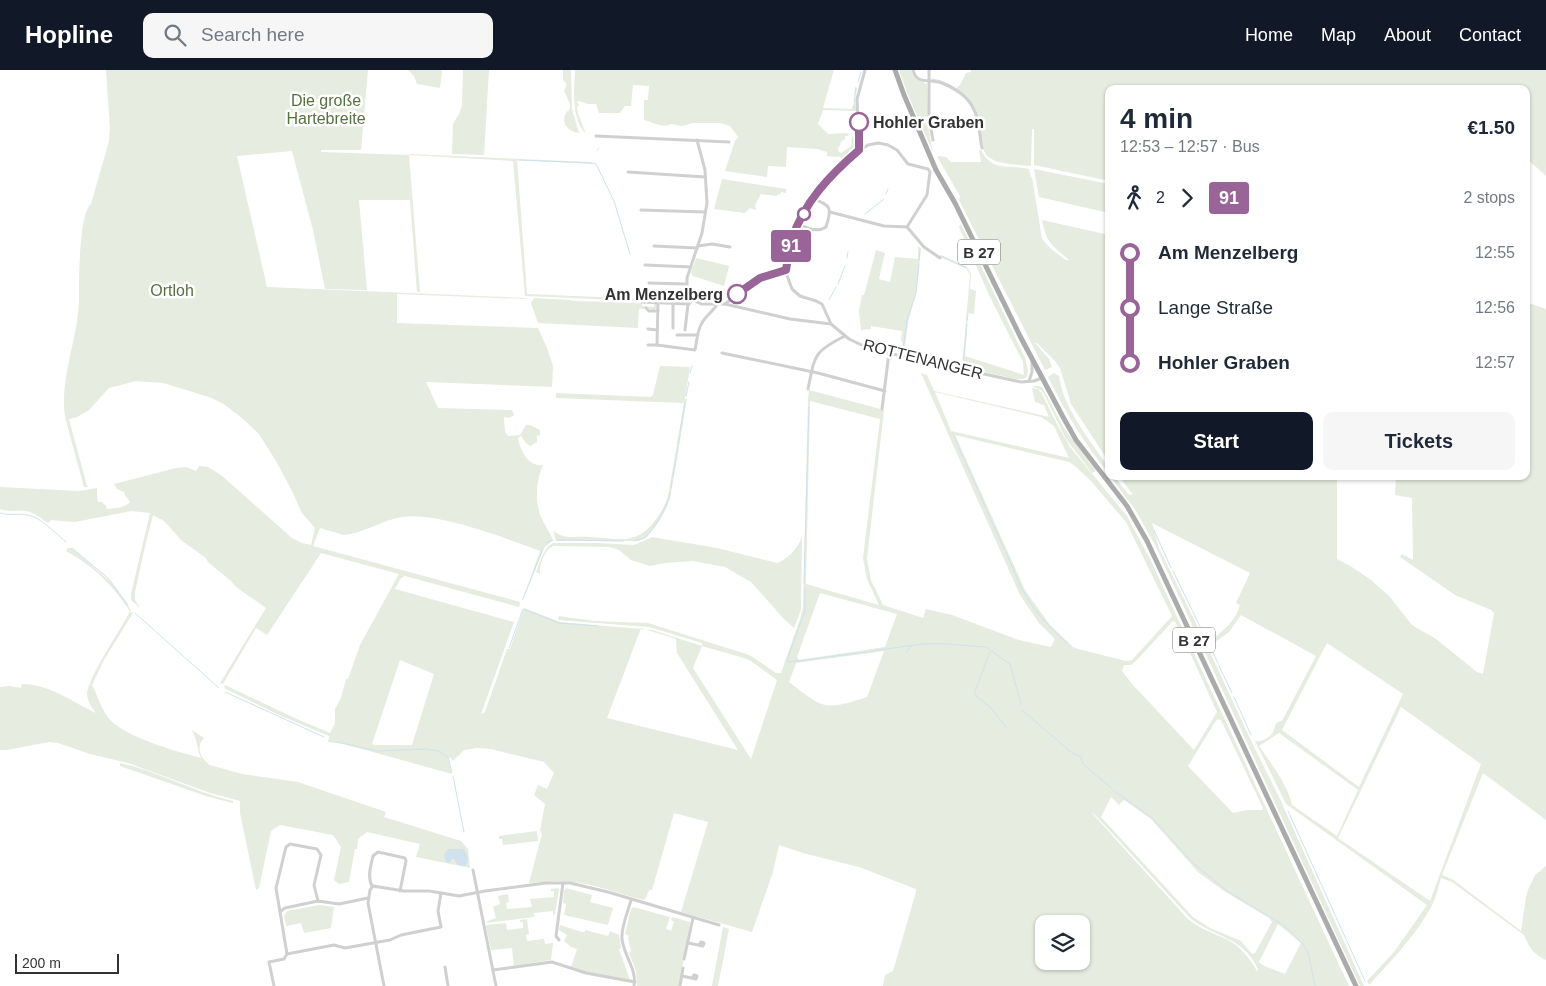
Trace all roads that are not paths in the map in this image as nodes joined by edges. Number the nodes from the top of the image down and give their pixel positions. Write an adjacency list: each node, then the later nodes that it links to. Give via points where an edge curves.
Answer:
1 (865, 70): 11 (street, via 857,99)
2 (895, 70): 50 (main road, B 27, via 935,168)
3 (913, 70): 5 (street, via 916,78)
4 (929, 70): 5 (street)
5 (928, 81): 8 (street); 10 (street, via 945,84 970,103 978,121)
6 (596, 136): 7 (street)
7 (697, 140): 9 (street); 13 (street)
8 (932, 140)
9 (729, 142)
10 (982, 148)
11 (859, 150): 14 (street); 19 (street, via 874,143 885,144 896,149 909,165 930,172 927,195)
12 (628, 172): 13 (street)
13 (706, 176): 16 (street)
14 (812, 198): 17 (street, via 827,205); 18 (street)
15 (641, 210): 16 (street)
16 (705, 212): 21 (street)
17 (830, 212): 18 (street, via 823,229); 19 (street, via 884,226)
18 (799, 224): 26 (street)
19 (907, 228): 23 (street, via 924,247)
20 (654, 246): 21 (street)
21 (698, 247): 22 (street, via 712,244); 25 (street)
22 (730, 247)
23 (940, 258)
24 (644, 265): 25 (street)
25 (691, 267): 28 (street)
26 (786, 270): 35 (street, via 760,278); 38 (street, via 792,290 822,304)
27 (649, 283): 28 (street)
28 (686, 284): 29 (street)
29 (693, 299): 33 (street); 34 (street, via 702,304)
30 (642, 302): 31 (street)
31 (658, 302): 32 (street); 37 (street)
32 (673, 303): 33 (street); 39 (street)
33 (688, 304): 42 (street)
34 (717, 304): 35 (street); 44 (street, via 702,322)
35 (725, 304): 38 (street, via 790,319)
36 (646, 308): 37 (street)
37 (658, 311): 41 (street)
38 (831, 324): 45 (street, ROTTENANGER)
39 (673, 328)
40 (648, 329): 41 (street)
41 (657, 330): 47 (street)
42 (685, 330)
43 (677, 335): 44 (street)
44 (698, 335): 47 (street, via 695,350)
45 (845, 336): 49 (street, ROTTENANGER, via 870,349); 51 (street, via 820,352 814,360)
46 (648, 345): 47 (street)
47 (657, 345)
48 (722, 353): 51 (street)
49 (889, 353): 54 (street, ROTTENANGER); 56 (street)
50 (1032, 358): 52 (main road, B 27); 53 (street)
51 (812, 372): 55 (street); 56 (street)
52 (1042, 378): 53 (street, ROTTENANGER); 54 (street, ROTTENANGER); 58 (main road, B 27, via 1076,440)
53 (1029, 380): 54 (street, ROTTENANGER)
54 (1021, 382)
55 (808, 389)
56 (885, 391): 57 (street)
57 (882, 409)
58 (1105, 478)
59 (1107, 480): 89 (main road, B 27, via 1127,506 1147,541)
60 (473, 870): 64 (street)
61 (563, 883): 64 (street); 67 (street); 72 (street, via 556,936)
62 (372, 886): 63 (street); 63 (street, via 369,880 371,866 373,856 378,852 405,858); 66 (street)
63 (400, 891): 65 (street)
64 (478, 892): 65 (street, via 459,896); 80 (street)
65 (441, 893): 73 (street, via 438,911 441,927)
66 (368, 898): 68 (street, via 339,904); 73 (street)
67 (631, 900): 70 (street); 83 (street, via 622,937)
68 (318, 901): 69 (street); 69 (street, via 314,885 321,855 316,849 290,844 286,847 276,888)
69 (281, 911): 76 (street)
70 (693, 918): 71 (street); 74 (street)
71 (719, 925)
72 (559, 940)
73 (376, 942): 76 (street, via 344,948 334,945); 85 (street)
74 (688, 943): 75 (street); 77 (street)
75 (699, 945)
76 (288, 954): 84 (street, via 284,959 269,962)
77 (684, 959)
78 (445, 967): 86 (street)
79 (683, 968): 81 (street)
80 (493, 970): 83 (street, via 552,962); 87 (street)
81 (682, 976): 82 (street); 88 (street)
82 (692, 978)
83 (635, 984)
84 (274, 986)
85 (384, 986)
86 (448, 986)
87 (496, 986)
88 (680, 986)
89 (1356, 986)

